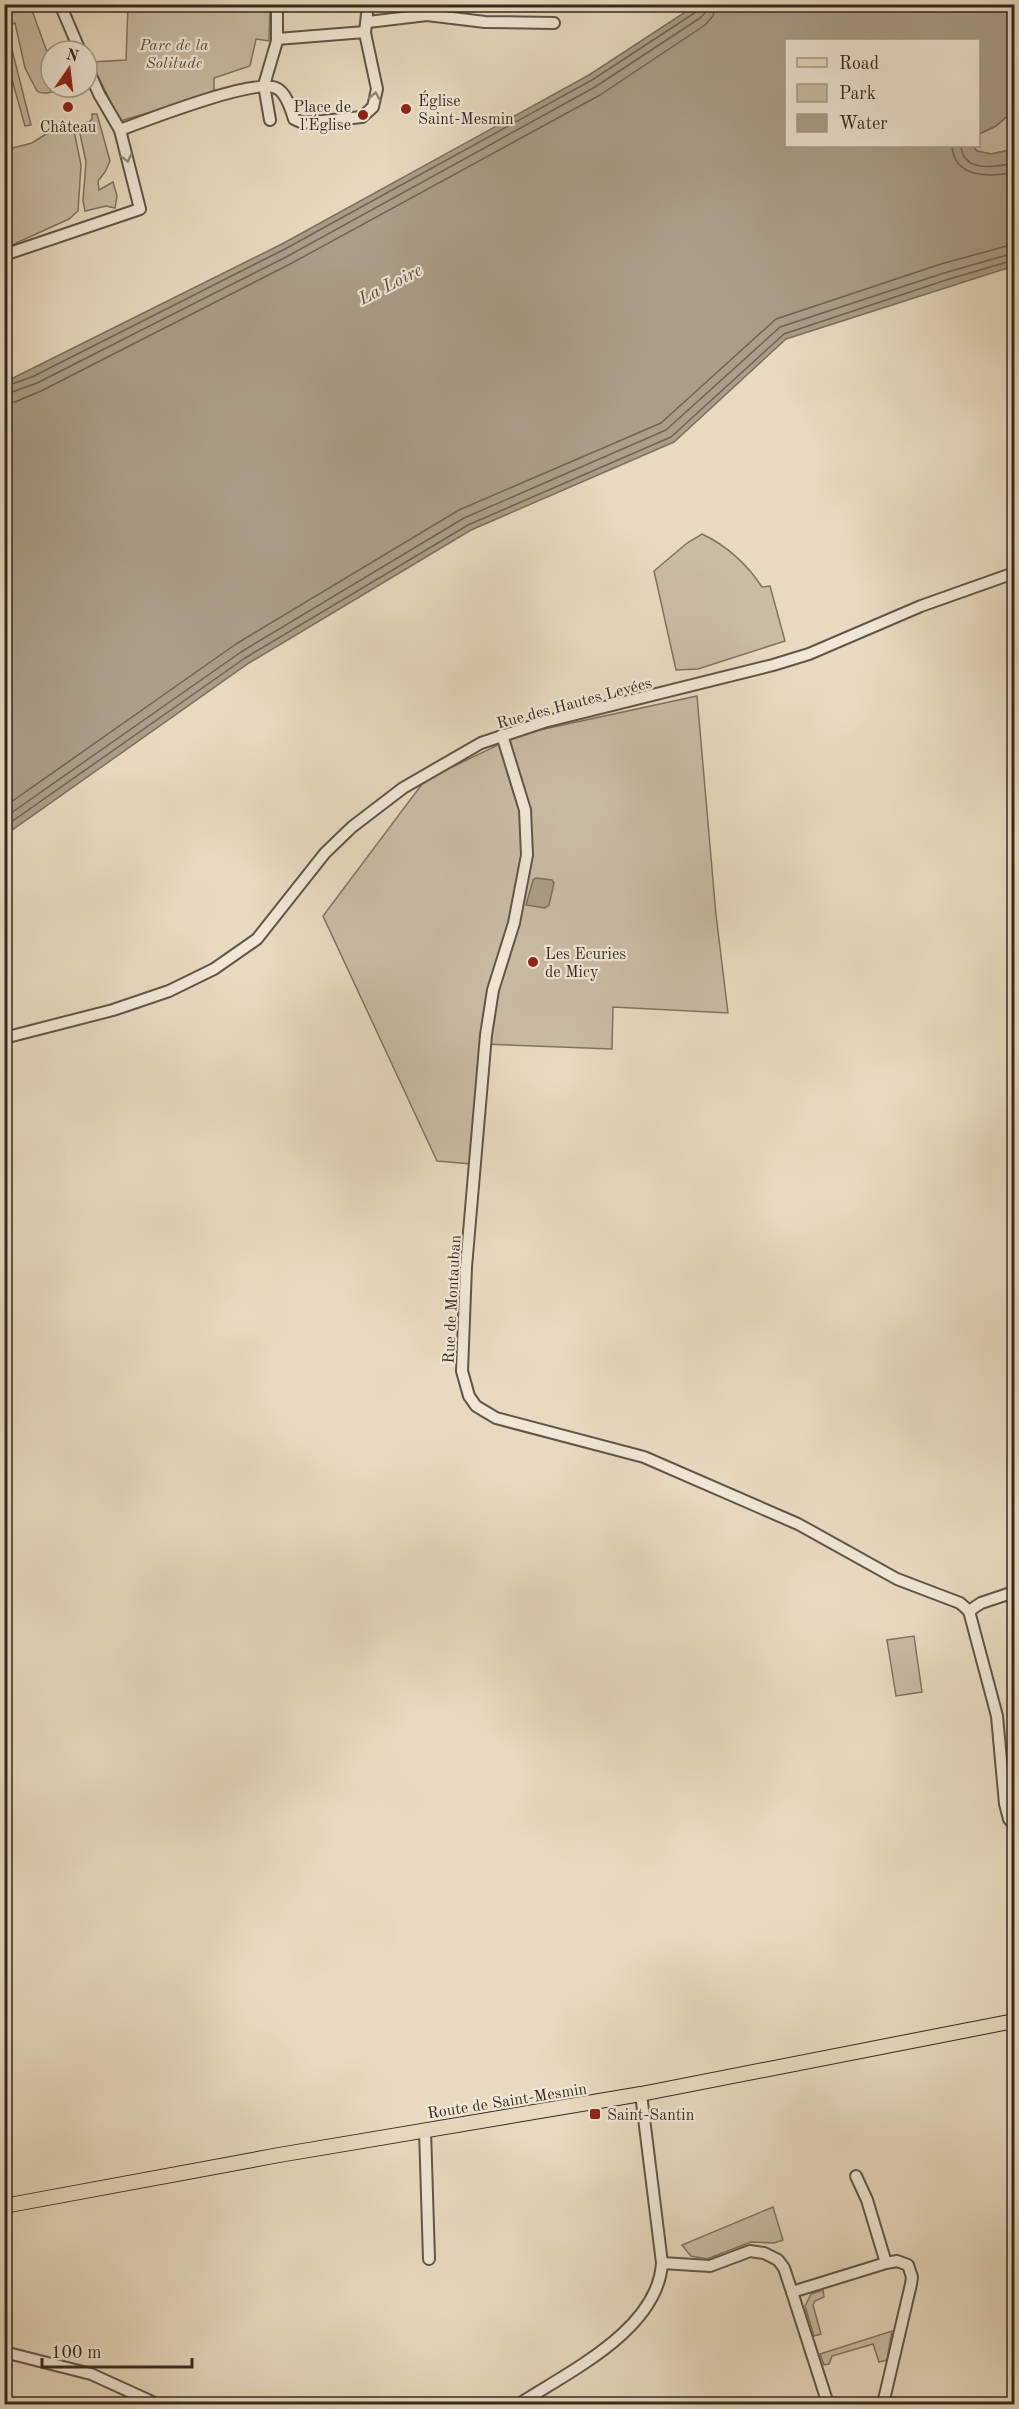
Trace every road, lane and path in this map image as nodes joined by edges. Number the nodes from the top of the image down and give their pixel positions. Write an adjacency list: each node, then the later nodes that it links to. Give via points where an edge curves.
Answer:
1 (60, 4): 6 (street)
2 (278, 4): 7 (street)
3 (368, 4): 5 (street)
4 (554, 23): 5 (street, via 485,22 427,15)
5 (366, 29): 7 (street); 8 (street, one-way to 5, via 280,90 294,119 303,123 362,117 375,101 377,89)
6 (75, 39)
7 (277, 39): 8 (street)
8 (264, 85): 10 (street); 11 (street, via 187,105)
9 (99, 94): 11 (street)
10 (270, 120)
11 (120, 129): 12 (street, one-way to 12, via 140,209)
12 (4, 255)
13 (1014, 573): 14 (street, Rue des Hautes Levées, via 921,606 809,654)
14 (502, 735): 15 (street, Rue des Hautes Levées, via 403,788 352,827 325,853 257,939 214,969 114,1010); 17 (street, Rue de Montauban, via 525,810 527,855 514,922 495,981 486,1035 462,1361 469,1396 476,1406 496,1418 644,1457 798,1524 897,1579 960,1603)
15 (4, 1038)
16 (1014, 1592): 17 (street)
17 (969, 1611): 18 (street, via 997,1716 1005,1804)
18 (1014, 1825)
19 (1014, 2021): 20 (main road, Route de Saint-Mesmin)
20 (641, 2094): 21 (main road, Route de Saint-Mesmin); 25 (street)
21 (425, 2130): 23 (main road, Route de Saint-Mesmin); 24 (street)
22 (856, 2176): 26 (street)
23 (4, 2206)
24 (429, 2259)
25 (662, 2263): 27 (street, via 703,2266 750,2251 764,2253 784,2268); 30 (street, via 655,2293 630,2326 593,2356)
26 (886, 2263): 27 (street); 32 (street, via 908,2265 912,2277)
27 (792, 2292): 31 (street)
28 (4, 2352): 29 (street, via 91,2374)
29 (157, 2404)
30 (519, 2404)
31 (828, 2404)
32 (883, 2404)

